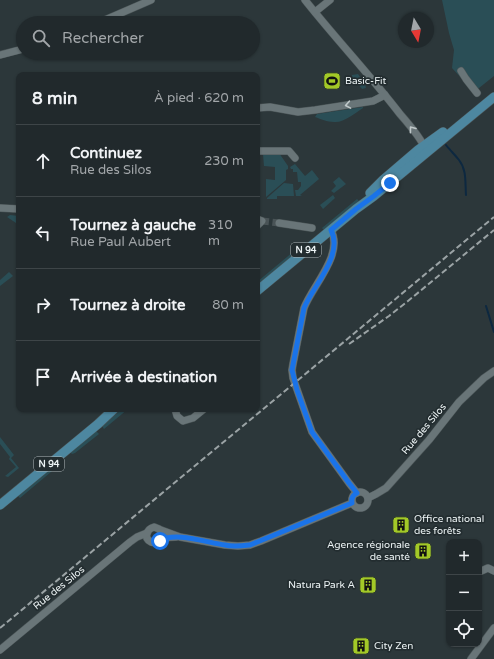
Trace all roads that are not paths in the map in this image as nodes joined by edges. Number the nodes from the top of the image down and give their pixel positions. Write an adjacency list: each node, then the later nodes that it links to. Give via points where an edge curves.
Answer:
1 (151, 0): 5 (street)
2 (305, 0): 4 (street)
3 (330, 0): 4 (street)
4 (315, 12): 12 (street)
5 (114, 16)
6 (16, 51): 7 (street)
7 (0, 55)
8 (461, 71): 10 (street)
9 (494, 89): 14 (main road, N 94)
10 (477, 92)
11 (494, 97): 14 (main road, N 94)
12 (387, 98): 13 (street, one-way to 13, via 298,112); 14 (street, one-way to 12)
13 (260, 108)
14 (425, 150): 21 (main road, N 94)
15 (260, 151): 16 (street, via 289,151)
16 (295, 158)
17 (0, 208): 18 (street)
18 (16, 209)
19 (279, 223): 20 (street)
20 (312, 228)
21 (331, 230): 22 (main road, N 94); 29 (street, via 334,243 331,256 304,308 292,374 312,432)
22 (260, 289)
23 (494, 371): 30 (street, Rue des Silos, via 459,402 386,488)
24 (111, 412): 28 (main road, N 94)
25 (114, 412): 28 (main road, N 94)
26 (176, 412): 27 (street, via 183,421)
27 (200, 412)
28 (98, 424): 32 (main road, N 94)
29 (357, 493): 30 (street, via 363,493); 31 (street, via 352,498)
30 (368, 498): 31 (street, via 367,504 362,508 356,508)
31 (352, 503): 35 (street, via 250,545 225,545)
32 (0, 505)
33 (161, 530): 34 (street, via 151,528); 35 (street); 36 (street)
34 (148, 536): 36 (street, via 150,542); 40 (street, Rue des Silos, via 130,542)
35 (180, 537): 36 (street)
36 (161, 540)
37 (482, 571): 38 (street, via 488,568)
38 (494, 571)
39 (494, 628): 41 (street)
40 (0, 650)
41 (472, 659)

